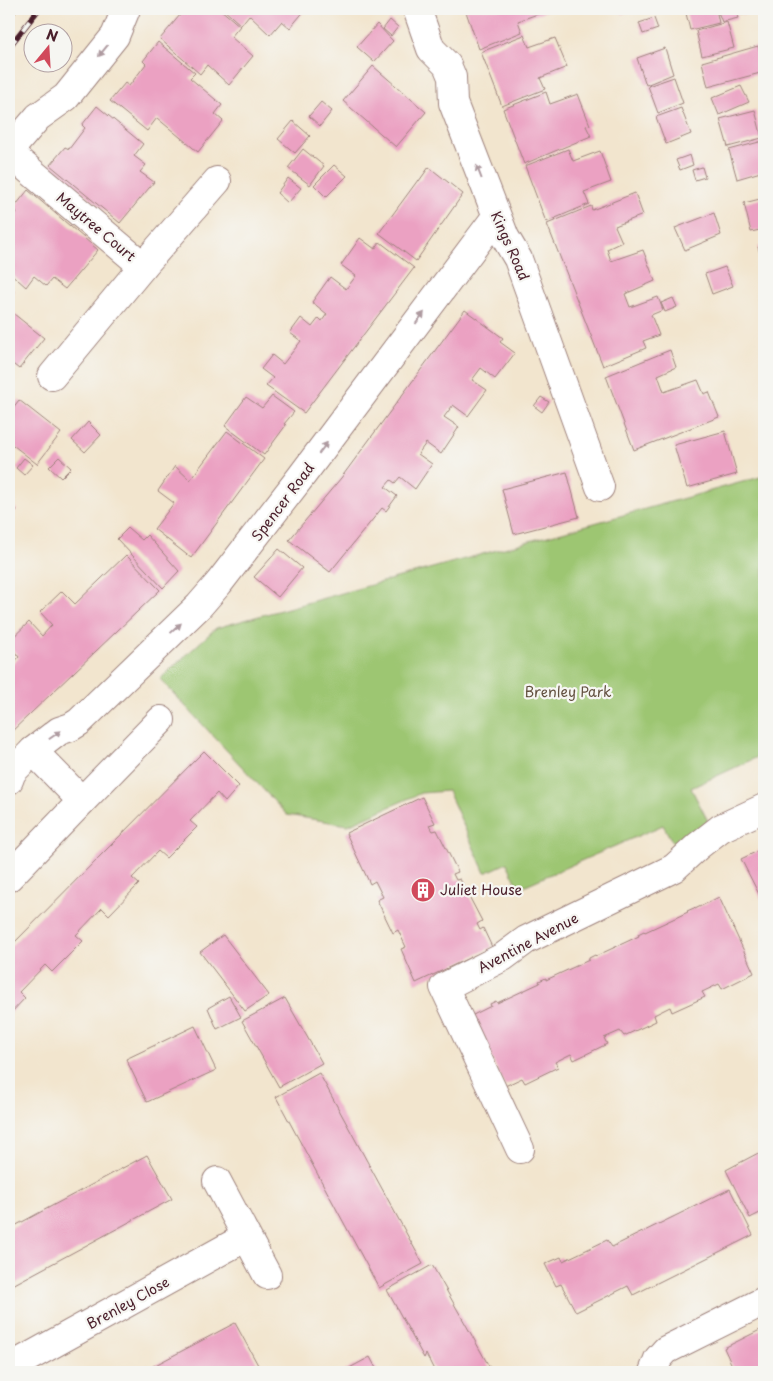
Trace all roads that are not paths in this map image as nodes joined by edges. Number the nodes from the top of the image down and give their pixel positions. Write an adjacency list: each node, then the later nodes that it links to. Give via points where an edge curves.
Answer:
1 (126, 9): 3 (street, one-way to 3, via 115,36 66,97 38,117)
2 (417, 9): 5 (street, Kings Road, one-way to 2, via 453,103 452,77 447,65 431,49)
3 (9, 152): 6 (street, Maytree Court)
4 (217, 181): 6 (street, Maytree Court)
5 (496, 217): 8 (street, Kings Road, via 518,259); 10 (street, Spencer Road, one-way to 5, via 59,731 80,722 219,583)
6 (143, 266): 7 (street)
7 (52, 376)
8 (600, 487)
9 (161, 720): 12 (street)
10 (33, 751): 11 (street, Spencer Road, via 12,772); 12 (street)
11 (9, 780)
12 (82, 801): 14 (street)
13 (764, 808): 15 (street, Aventine Avenue, via 721,828 674,868 526,940 503,957 444,987)
14 (9, 877)
15 (520, 1149)
16 (217, 1181): 17 (street)
17 (246, 1238): 18 (street); 20 (street, Brenley Close)
18 (267, 1275)
19 (764, 1301): 21 (street, via 666,1350)
20 (9, 1368)
21 (653, 1372)

